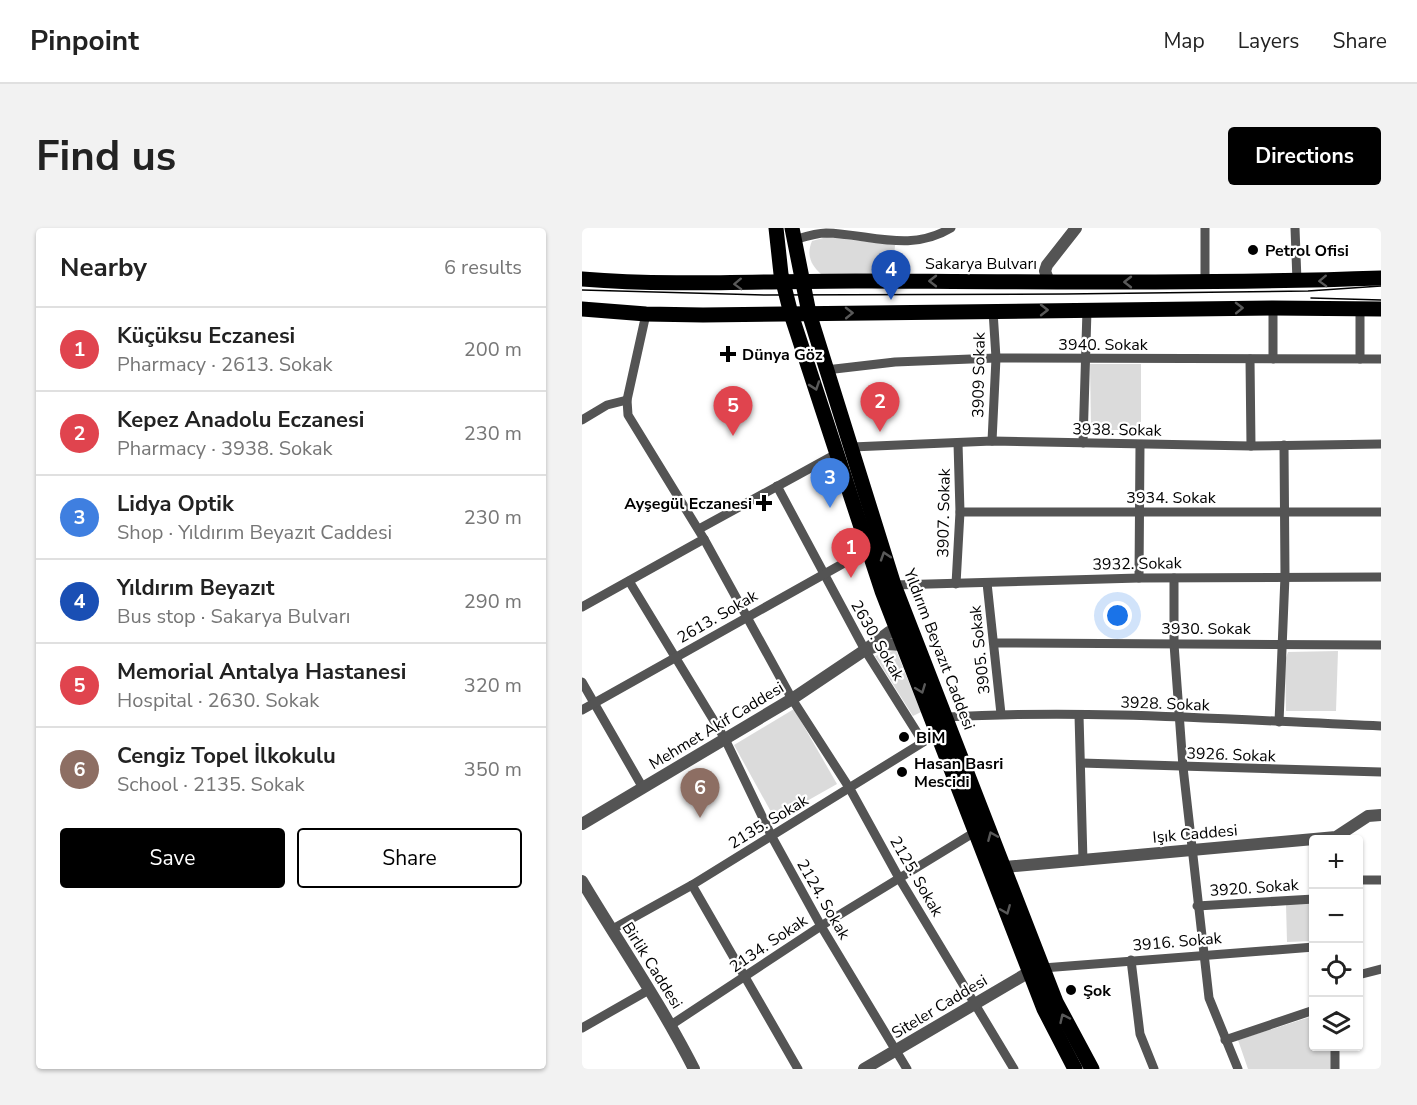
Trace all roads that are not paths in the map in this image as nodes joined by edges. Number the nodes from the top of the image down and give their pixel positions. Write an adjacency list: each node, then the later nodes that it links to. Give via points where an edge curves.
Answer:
1 (776, 228): 11 (main road, Yıldırım Beyazıt Caddesi)
2 (951, 228): 6 (street, via 933,238 896,241)
3 (1076, 228): 13 (street, via 1047,265)
4 (1205, 228): 14 (street)
5 (1295, 228): 12 (street)
6 (846, 232): 7 (street)
7 (793, 234): 10 (main road, Yıldırım Beyazıt Caddesi)
8 (582, 279): 11 (main road, Sakarya Bulvarı, one-way to 8, via 670,284)
9 (1381, 279): 12 (main road, Sakarya Bulvarı, one-way to 12)
10 (801, 280): 11 (main road, Sakarya Bulvarı); 13 (main road, Sakarya Bulvarı, one-way to 10); 21 (main road, Yıldırım Beyazıt Caddesi)
11 (783, 281): 23 (main road, Yıldırım Beyazıt Caddesi)
12 (1297, 281): 14 (main road, Sakarya Bulvarı)
13 (1049, 282): 14 (main road, Sakarya Bulvarı, one-way to 13)
14 (1205, 282)
15 (1274, 308): 17 (main road); 19 (main road, one-way to 15); 27 (street)
16 (582, 309): 22 (main road)
17 (1360, 309): 18 (main road); 28 (street)
18 (1381, 309)
19 (1087, 310): 20 (main road, one-way to 19); 25 (street)
20 (993, 311): 21 (main road, one-way to 20); 24 (street, 3909 Sokak)
21 (809, 313): 23 (main road); 30 (main road, Yıldırım Beyazıt Caddesi)
22 (646, 314): 23 (main road); 31 (street)
23 (791, 314): 40 (main road, Yıldırım Beyazıt Caddesi, one-way to 40)
24 (996, 358): 25 (street, 3940. Sokak); 30 (street, 3940. Sokak, via 895,362); 33 (street, 3909 Sokak)
25 (1085, 359): 26 (street, 3940. Sokak); 35 (street)
26 (1250, 359): 27 (street, 3940. Sokak); 39 (street)
27 (1273, 359): 28 (street, 3940. Sokak)
28 (1360, 359): 29 (street, 3940. Sokak)
29 (1381, 359)
30 (826, 370): 40 (main road, Yıldırım Beyazıt Caddesi)
31 (627, 400): 32 (street, via 607,405); 46 (street, 2125. Sokak, via 628,415)
32 (582, 420)
33 (992, 441): 34 (street, 3938. Sokak); 35 (street, 3938. Sokak)
34 (958, 443): 40 (street, 3938. Sokak); 42 (street, 3907. Sokak)
35 (1083, 443): 37 (street, 3938. Sokak)
36 (1381, 444): 38 (street, 3938. Sokak)
37 (1140, 445): 39 (street, 3938. Sokak); 43 (street)
38 (1284, 445): 39 (street, 3938. Sokak); 44 (street)
39 (1251, 446)
40 (845, 450): 41 (street); 48 (main road, Yıldırım Beyazıt Caddesi); 57 (main road, Yıldırım Beyazıt Caddesi, one-way to 40)
41 (777, 486): 46 (street); 49 (street, 2630. Sokak)
42 (960, 512): 43 (street, 3934. Sokak); 56 (street, 3907. Sokak)
43 (1140, 512): 44 (street, 3934. Sokak); 52 (street)
44 (1284, 512): 45 (street, 3934. Sokak); 50 (street)
45 (1381, 512)
46 (699, 529): 47 (street, 2125. Sokak)
47 (704, 539): 54 (street); 59 (street, 2125. Sokak)
48 (869, 549): 49 (street, 2613. Sokak); 60 (main road, Yıldırım Beyazıt Caddesi)
49 (824, 574): 59 (street, 2613. Sokak); 65 (street, 2630. Sokak)
50 (1285, 576): 51 (street, 3932. Sokak); 53 (street, 3932. Sokak); 62 (street)
51 (1381, 577)
52 (1138, 578): 53 (street, 3932. Sokak); 55 (street, 3932. Sokak)
53 (1174, 578): 63 (street)
54 (629, 581): 58 (street); 66 (street, 2124. Sokak)
55 (987, 583): 56 (street, 3932. Sokak); 61 (street, 3905. Sokak)
56 (956, 584): 57 (street, 3932. Sokak)
57 (894, 585): 60 (main road, Yıldırım Beyazıt Caddesi)
58 (582, 607)
59 (745, 616): 66 (street, 2613. Sokak); 68 (street, 2125. Sokak)
60 (906, 637): 65 (street, Mehmet Akif Caddesi, via 889,632); 73 (main road, Yıldırım Beyazıt Caddesi); 77 (main road, Yıldırım Beyazıt Caddesi, one-way to 77)
61 (994, 643): 63 (street, 3930. Sokak); 71 (street, 3905. Sokak)
62 (1282, 643): 63 (street, 3930. Sokak); 64 (street, 3930. Sokak); 75 (street)
63 (1174, 644): 74 (street)
64 (1381, 645)
65 (865, 650): 68 (street, Mehmet Akif Caddesi); 79 (street, 2630. Sokak)
66 (675, 658): 69 (street, 2613. Sokak); 78 (street, 2124. Sokak)
67 (582, 682): 69 (street)
68 (792, 699): 78 (street, Mehmet Akif Caddesi); 84 (street, 2125. Sokak)
69 (594, 703): 70 (street, 2613. Sokak); 83 (street)
70 (582, 710)
71 (1001, 714): 72 (street, 3928. Sokak); 73 (street, 3928. Sokak)
72 (1079, 715): 74 (street, 3928. Sokak); 80 (street)
73 (948, 717): 93 (main road, Yıldırım Beyazıt Caddesi, one-way to 73)
74 (1179, 718): 75 (street, 3928. Sokak); 81 (street)
75 (1279, 722): 76 (street, 3928. Sokak)
76 (1381, 726)
77 (938, 733): 79 (street, 2135. Sokak); 87 (main road, Yıldırım Beyazıt Caddesi)
78 (725, 739): 83 (street, Mehmet Akif Caddesi); 89 (street, 2124. Sokak)
79 (923, 742): 84 (street, 2135. Sokak)
80 (1081, 763): 81 (street, 3926. Sokak); 92 (street)
81 (1183, 767): 82 (street, 3926. Sokak); 91 (street)
82 (1381, 772)
83 (643, 788): 86 (street, Mehmet Akif Caddesi)
84 (850, 789): 89 (street, 2135. Sokak); 94 (street, 2125. Sokak)
85 (1381, 815): 88 (street, Işık Caddesi, via 1368,816)
86 (582, 824)
87 (975, 832): 94 (street, 2134. Sokak); 106 (main road, Yıldırım Beyazıt Caddesi, one-way to 106)
88 (1340, 835)
89 (772, 837): 98 (street, 2135. Sokak); 101 (street, 2124. Sokak)
90 (1309, 840): 91 (street, Işık Caddesi)
91 (1191, 850): 92 (street, Işık Caddesi); 100 (street)
92 (1083, 861): 93 (street, Işık Caddesi)
93 (1005, 867): 106 (main road, Yıldırım Beyazıt Caddesi)
94 (899, 878): 101 (street, 2134. Sokak); 111 (street, 2125. Sokak)
95 (1363, 880): 96 (street)
96 (1381, 880)
97 (582, 881): 102 (street, Birlik Caddesi)
98 (692, 885): 102 (street, 2135. Sokak); 109 (street)
99 (1309, 899): 100 (street, 3920. Sokak)
100 (1197, 906): 104 (street)
101 (821, 926): 109 (street, 2134. Sokak); 116 (street, 2124. Sokak)
102 (611, 930): 110 (street, Birlik Caddesi)
103 (1309, 947): 104 (street, 3916. Sokak)
104 (1204, 953): 105 (street, 3916. Sokak); 115 (street, via 1209,998)
105 (1131, 960): 106 (street, 3916. Sokak); 125 (street, via 1140,1034)
106 (1037, 969): 111 (street, Siteler Caddesi); 123 (main road, Yıldırım Beyazıt Caddesi, via 1044,1009); 124 (main road, Yıldırım Beyazıt Caddesi, one-way to 106)
107 (1381, 969): 108 (street)
108 (1363, 974)
109 (746, 976): 113 (street, 2134. Sokak); 119 (street)
110 (648, 991): 113 (street, Birlik Caddesi); 114 (street)
111 (974, 1004): 116 (street, Siteler Caddesi); 122 (street, 2125. Sokak)
112 (1309, 1012): 115 (street)
113 (671, 1025): 118 (street, Birlik Caddesi)
114 (582, 1028)
115 (1225, 1040): 126 (street)
116 (896, 1050): 120 (street, Siteler Caddesi); 121 (street, 2124. Sokak)
117 (1335, 1051): 127 (street)
118 (694, 1069)
119 (798, 1069)
120 (864, 1069)
121 (907, 1069)
122 (1014, 1069)
123 (1075, 1069)
124 (1092, 1069)
125 (1154, 1069)
126 (1238, 1069)
127 (1335, 1069)

